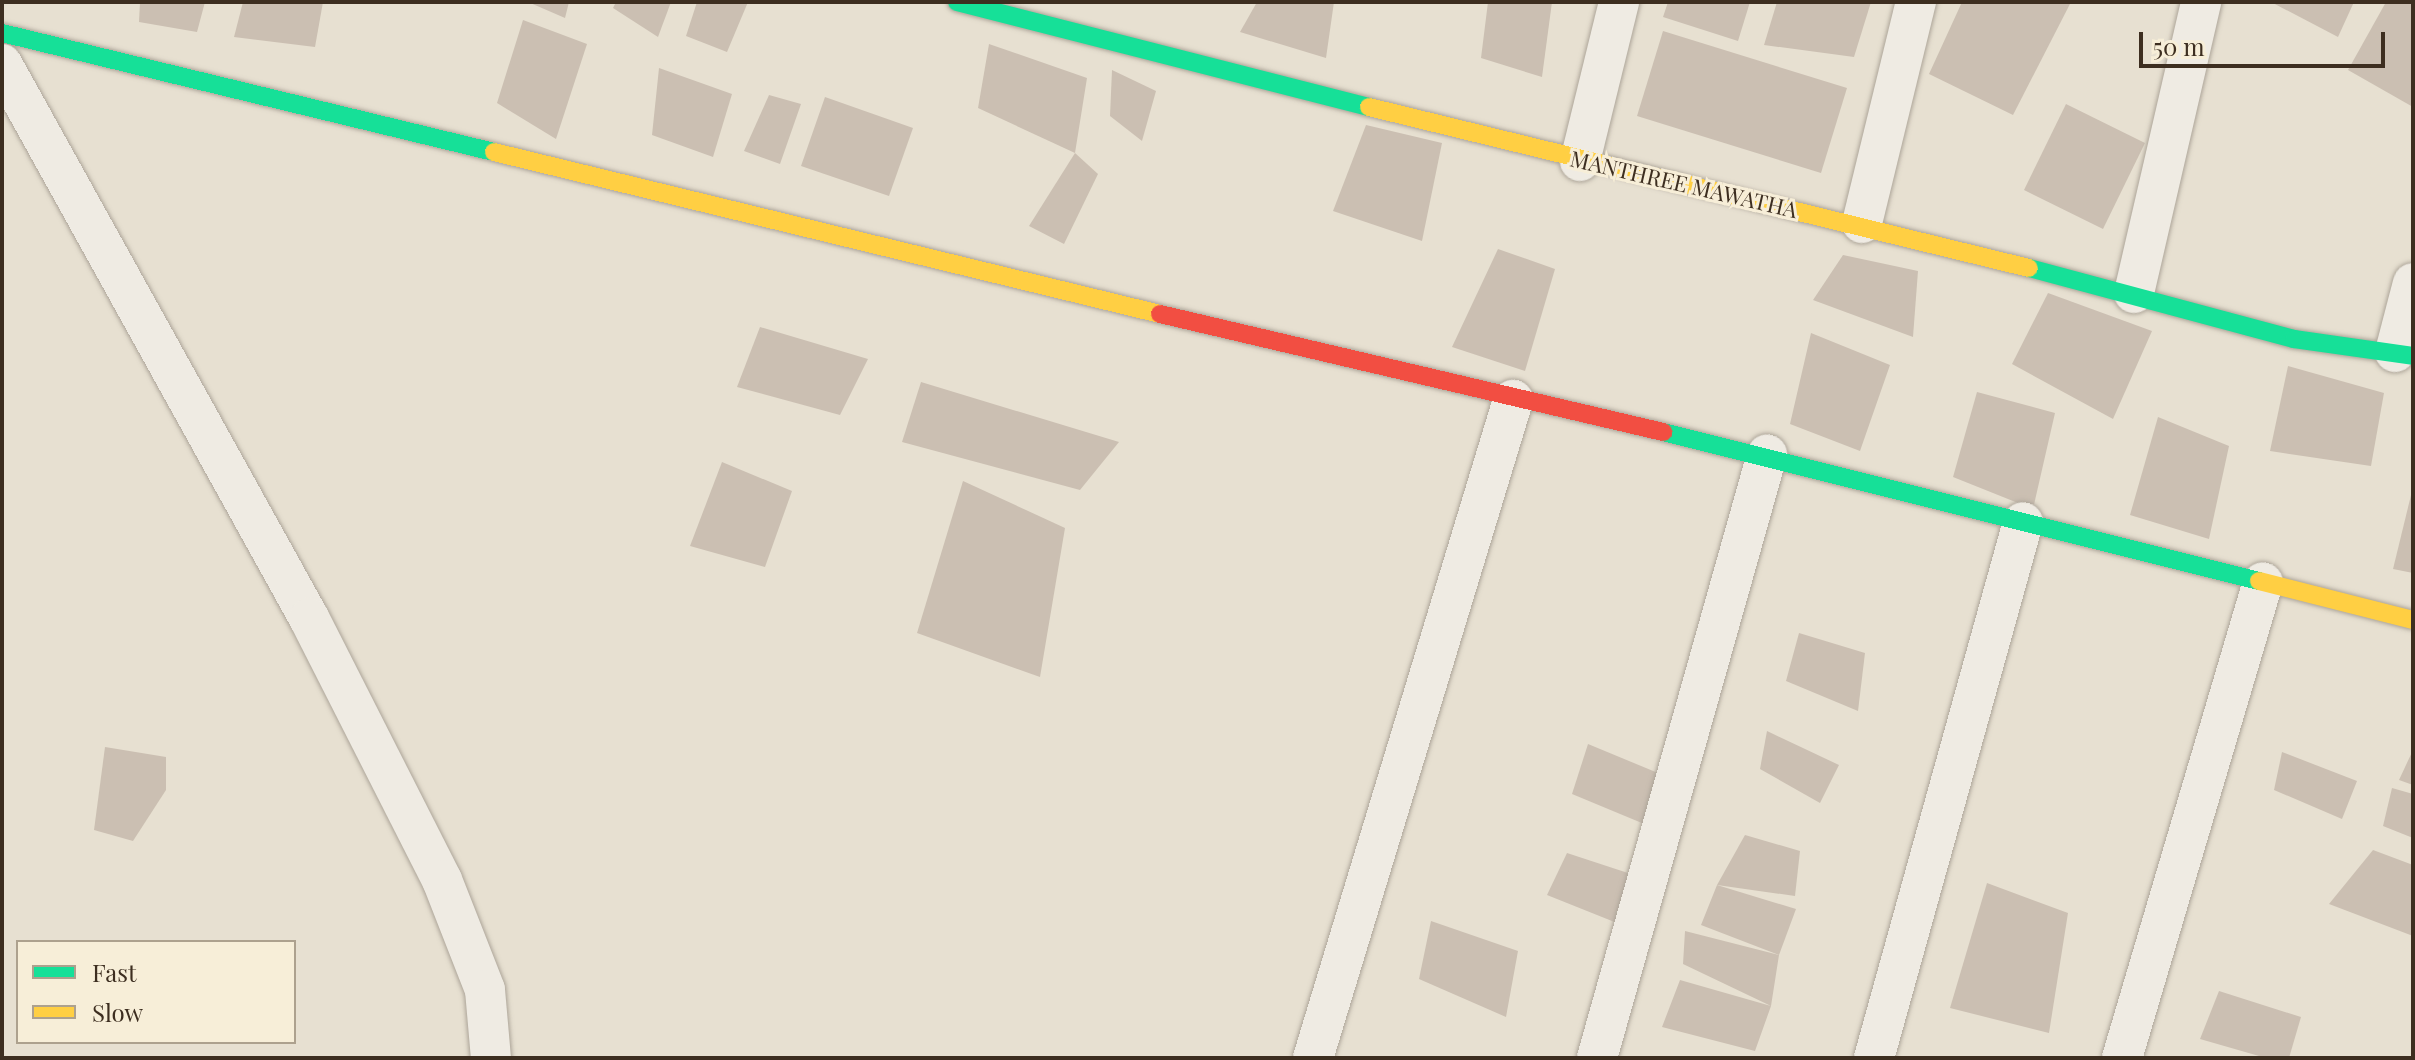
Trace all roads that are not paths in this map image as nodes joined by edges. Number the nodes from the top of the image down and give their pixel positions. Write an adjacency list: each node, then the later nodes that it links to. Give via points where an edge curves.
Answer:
1 (957, 2): 7 (street, MANTHREE MAWATHA)
2 (1619, 2): 7 (street)
3 (1916, 2): 8 (street)
4 (2201, 2): 10 (street)
5 (2, 33): 12 (street)
6 (2, 64): 17 (street, via 309,618 442,880 485,990)
7 (1580, 161): 8 (street, MANTHREE MAWATHA)
8 (1862, 223): 10 (street, MANTHREE MAWATHA)
9 (2413, 283): 11 (street)
10 (2134, 293): 11 (street, MANTHREE MAWATHA, via 2294,339)
11 (2404, 354)
12 (1513, 400): 13 (street); 18 (street)
13 (1767, 455): 14 (street); 19 (street)
14 (2023, 522): 15 (street); 20 (street)
15 (2263, 582): 16 (street); 21 (street)
16 (2413, 620)
17 (491, 1058)
18 (1313, 1058)
19 (1597, 1058)
20 (1874, 1058)
21 (2122, 1058)

